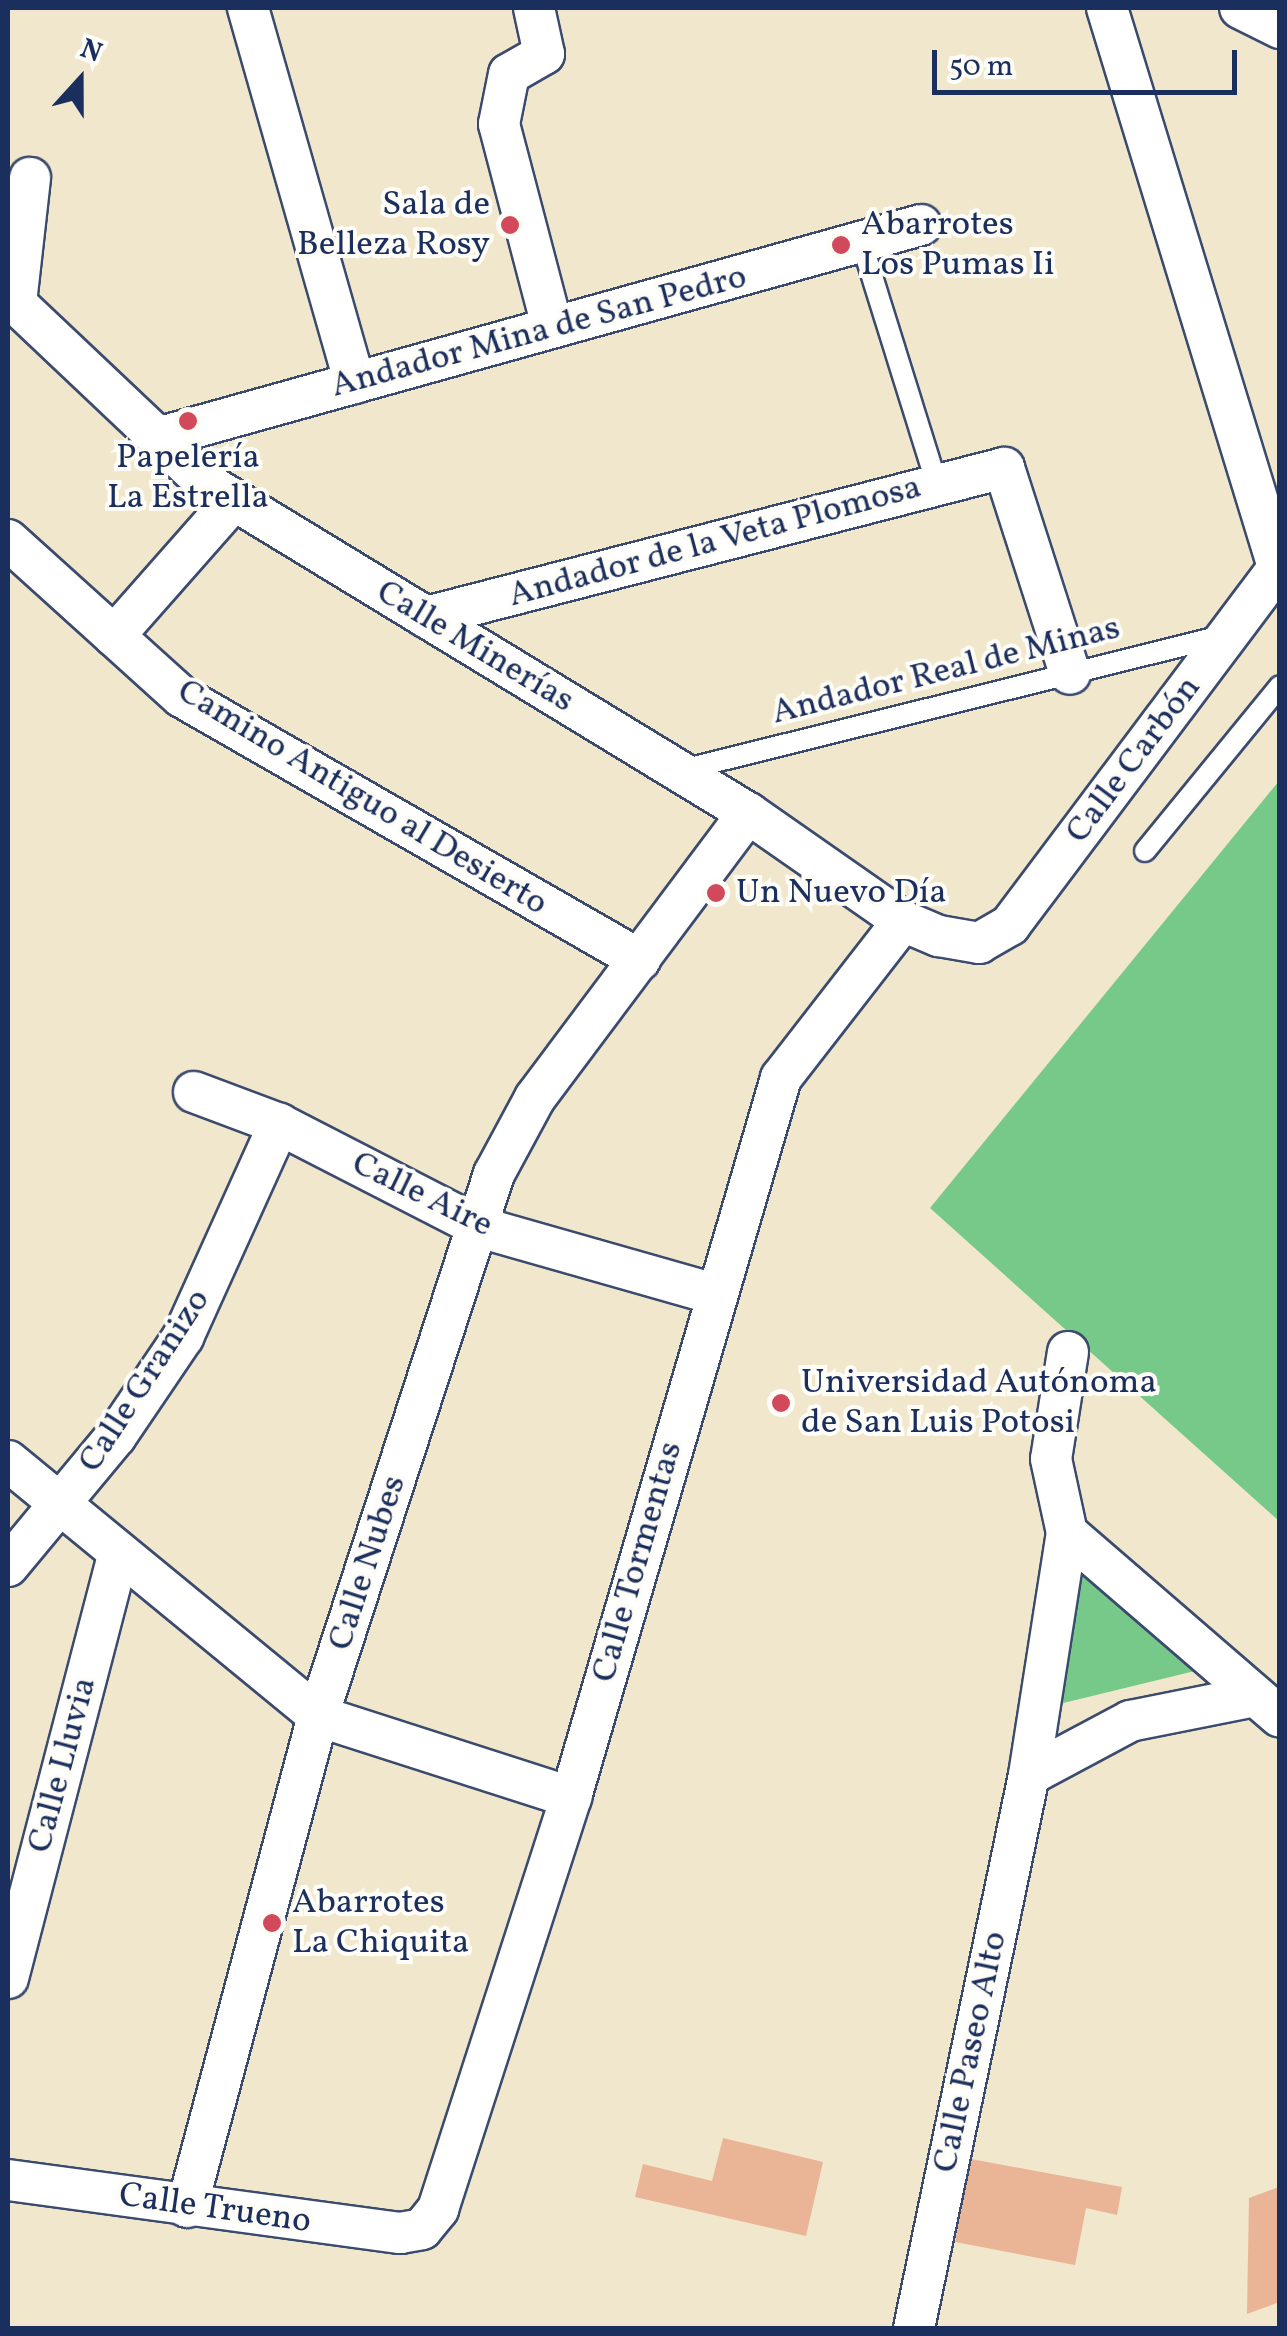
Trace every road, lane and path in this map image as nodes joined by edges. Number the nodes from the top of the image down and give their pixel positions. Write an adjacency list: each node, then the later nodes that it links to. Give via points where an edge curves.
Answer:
1 (248, 8): 11 (street)
2 (534, 8): 10 (street, via 544,54 510,74 498,124)
3 (1108, 8): 16 (street)
4 (1240, 8): 5 (street)
5 (1280, 28)
6 (30, 178): 9 (street)
7 (921, 226): 8 (street, Andador Mina de San Pedro)
8 (862, 244): 10 (street, Andador Mina de San Pedro); 13 (lane)
9 (12, 299): 12 (street, Calle Minerías)
10 (552, 326): 11 (street, Andador Mina de San Pedro)
11 (355, 382): 12 (street, Andador Mina de San Pedro)
12 (158, 438): 14 (street, Calle Minerías)
13 (937, 484): 17 (street, Andador de la Veta Plomosa); 20 (street, Andador de la Veta Plomosa, via 1004,468)
14 (234, 500): 17 (street, Calle Minerías); 19 (street)
15 (8, 540): 19 (street, Camino Antiguo al Desierto)
16 (1279, 566): 18 (street, Calle Carbón)
17 (426, 617): 22 (street, Calle Minerías)
18 (1229, 634): 20 (lane, Andador Real de Minas); 26 (street, Calle Carbón, via 1010,925)
19 (114, 636): 27 (street, Camino Antiguo al Desierto, via 182,697)
20 (1070, 674): 22 (lane, Andador Real de Minas)
21 (1280, 686): 24 (lane)
22 (679, 771): 23 (street, Calle Minerías)
23 (748, 813): 25 (street, Calle Minerías); 27 (street, Calle Nubes)
24 (1145, 851)
25 (903, 921): 26 (street, Calle Minerías); 31 (street, Calle Tormentas, via 781,1078)
26 (978, 943)
27 (640, 960): 30 (street, Calle Nubes, via 535,1098 494,1174)
28 (194, 1092): 29 (street, Calle Aire)
29 (279, 1124): 30 (street, Calle Aire); 34 (street, Calle Granizo, via 183,1337)
30 (479, 1228): 31 (street, Calle Aire); 39 (street, Calle Nubes)
31 (714, 1294): 41 (street, Calle Tormentas)
32 (1068, 1352): 35 (street, Calle Paseo Alto, via 1051,1459)
33 (8, 1461): 34 (street)
34 (60, 1507): 36 (street); 37 (street, Calle Granizo)
35 (1066, 1532): 38 (street); 40 (street, Calle Paseo Alto)
36 (119, 1553): 39 (street); 42 (street, Calle Lluvia)
37 (8, 1566)
38 (1268, 1706): 40 (street, via 1130,1721)
39 (318, 1716): 41 (street); 44 (street, Calle Nubes)
40 (1029, 1775): 46 (street, Calle Paseo Alto)
41 (571, 1797): 45 (street, Calle Tormentas, via 438,2209)
42 (8, 1978)
43 (8, 2180): 44 (street, Calle Trueno)
44 (187, 2207): 45 (street, Calle Trueno, via 400,2233)
45 (422, 2228)
46 (914, 2328)

